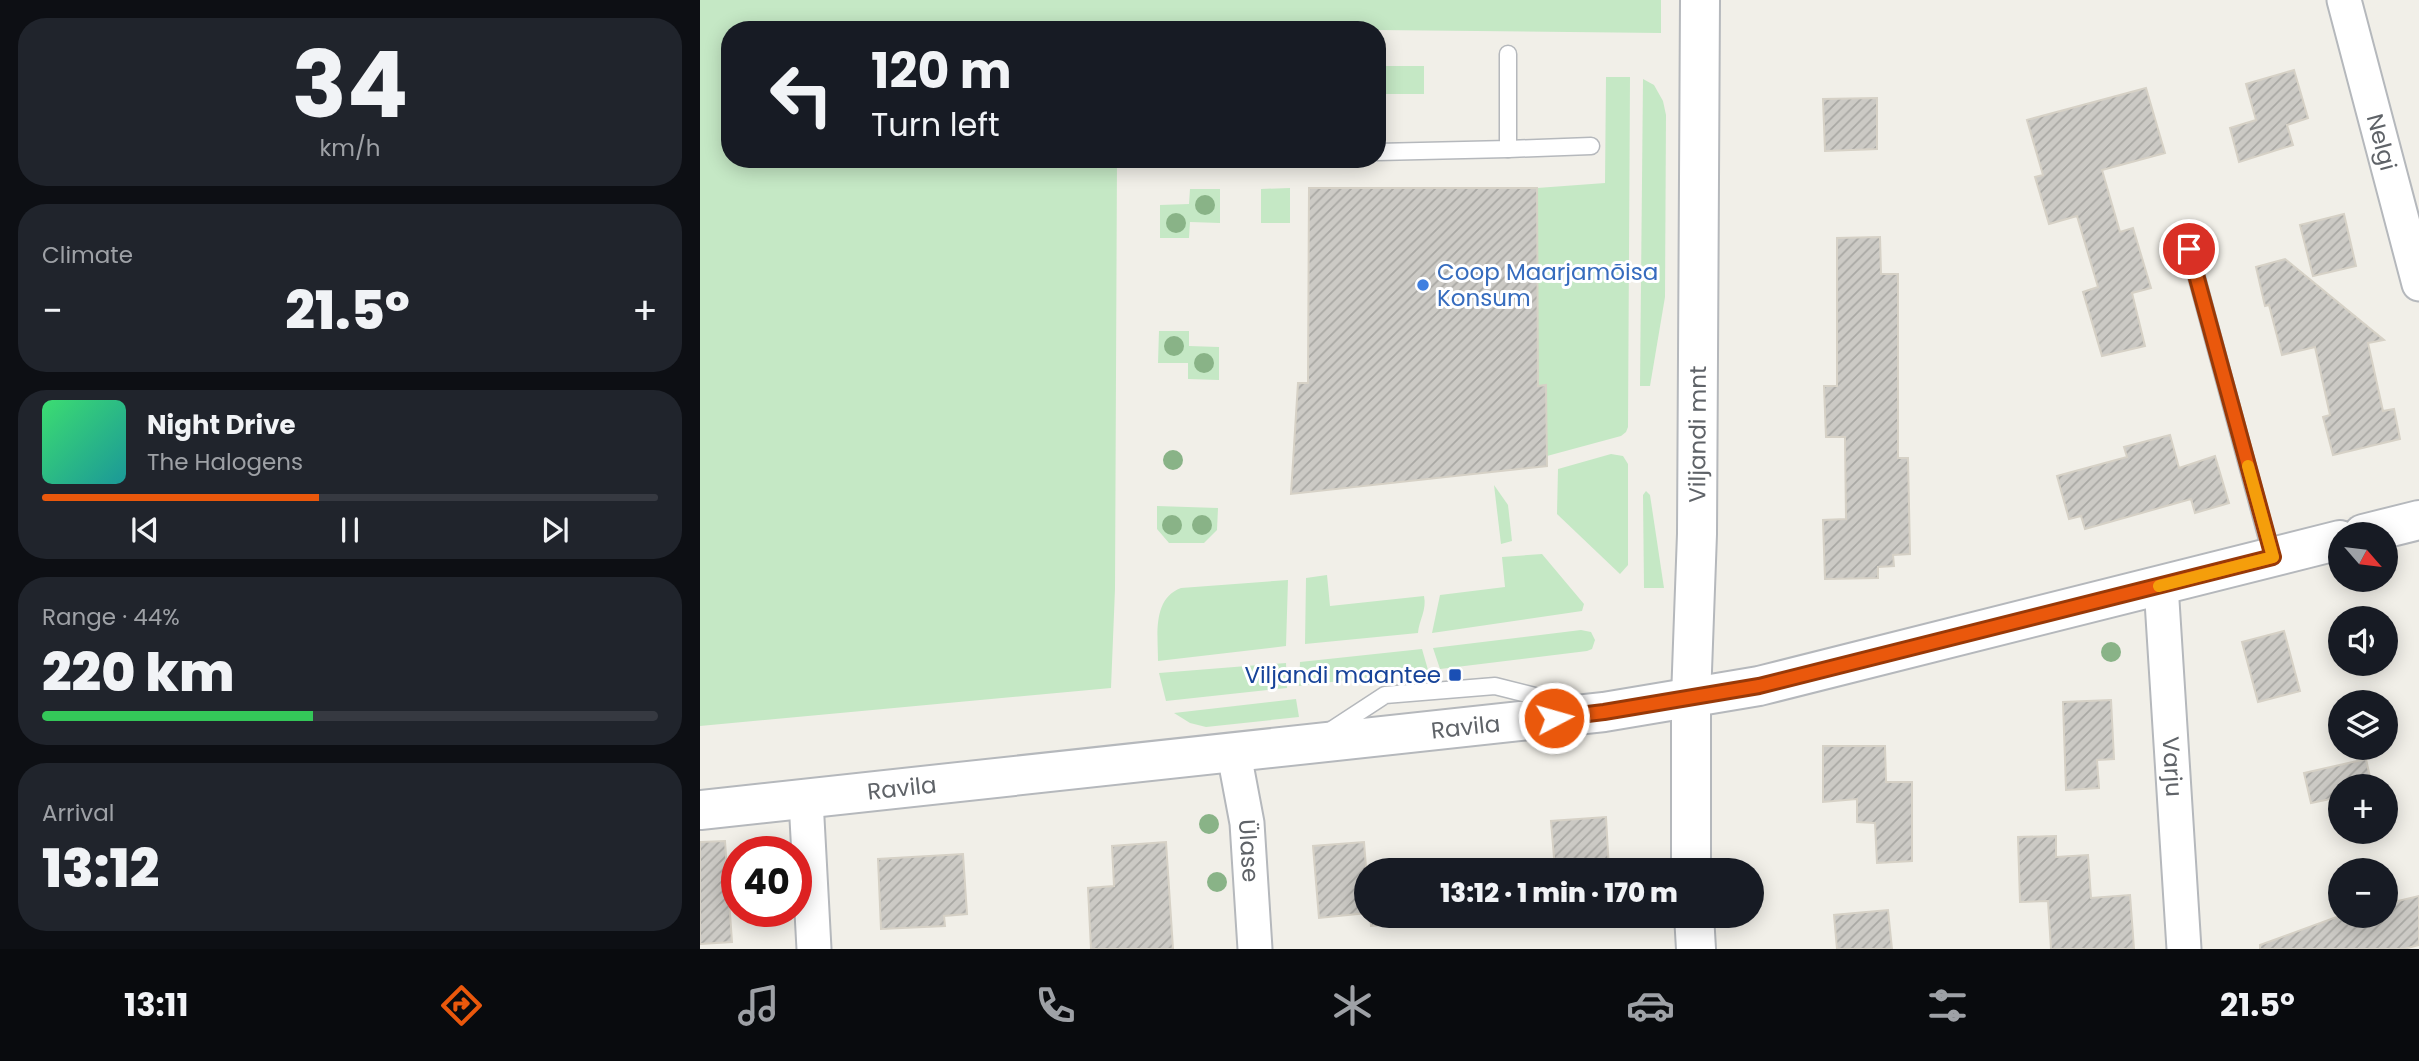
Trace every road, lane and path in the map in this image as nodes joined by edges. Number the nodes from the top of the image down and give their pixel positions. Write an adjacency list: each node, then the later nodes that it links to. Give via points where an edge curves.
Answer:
1 (1700, 0): 14 (street, Viljandi mnt, via 1697,507)
2 (2344, 0): 8 (street, Nelgi)
3 (1508, 54): 5 (lane)
4 (1591, 146): 5 (lane)
5 (1507, 149): 6 (lane)
6 (1386, 152)
7 (2189, 249): 12 (lane)
8 (2419, 284)
9 (2419, 520): 10 (street)
10 (2398, 525)
11 (2328, 543): 12 (street, Ravila)
12 (2273, 557): 13 (street, Ravila)
13 (2161, 585): 14 (street, Ravila, via 1759,686); 23 (street, Varju)
14 (1691, 698): 15 (street, Ravila); 18 (street, Viljandi mnt)
15 (1234, 754): 16 (street, Ravila); 21 (street, Ülase, via 1247,823)
16 (806, 800): 17 (street, Ravila); 20 (street)
17 (700, 810)
18 (1691, 858)
19 (1695, 928): 22 (street)
20 (814, 949)
21 (1255, 949)
22 (1696, 949)
23 (2184, 949)

